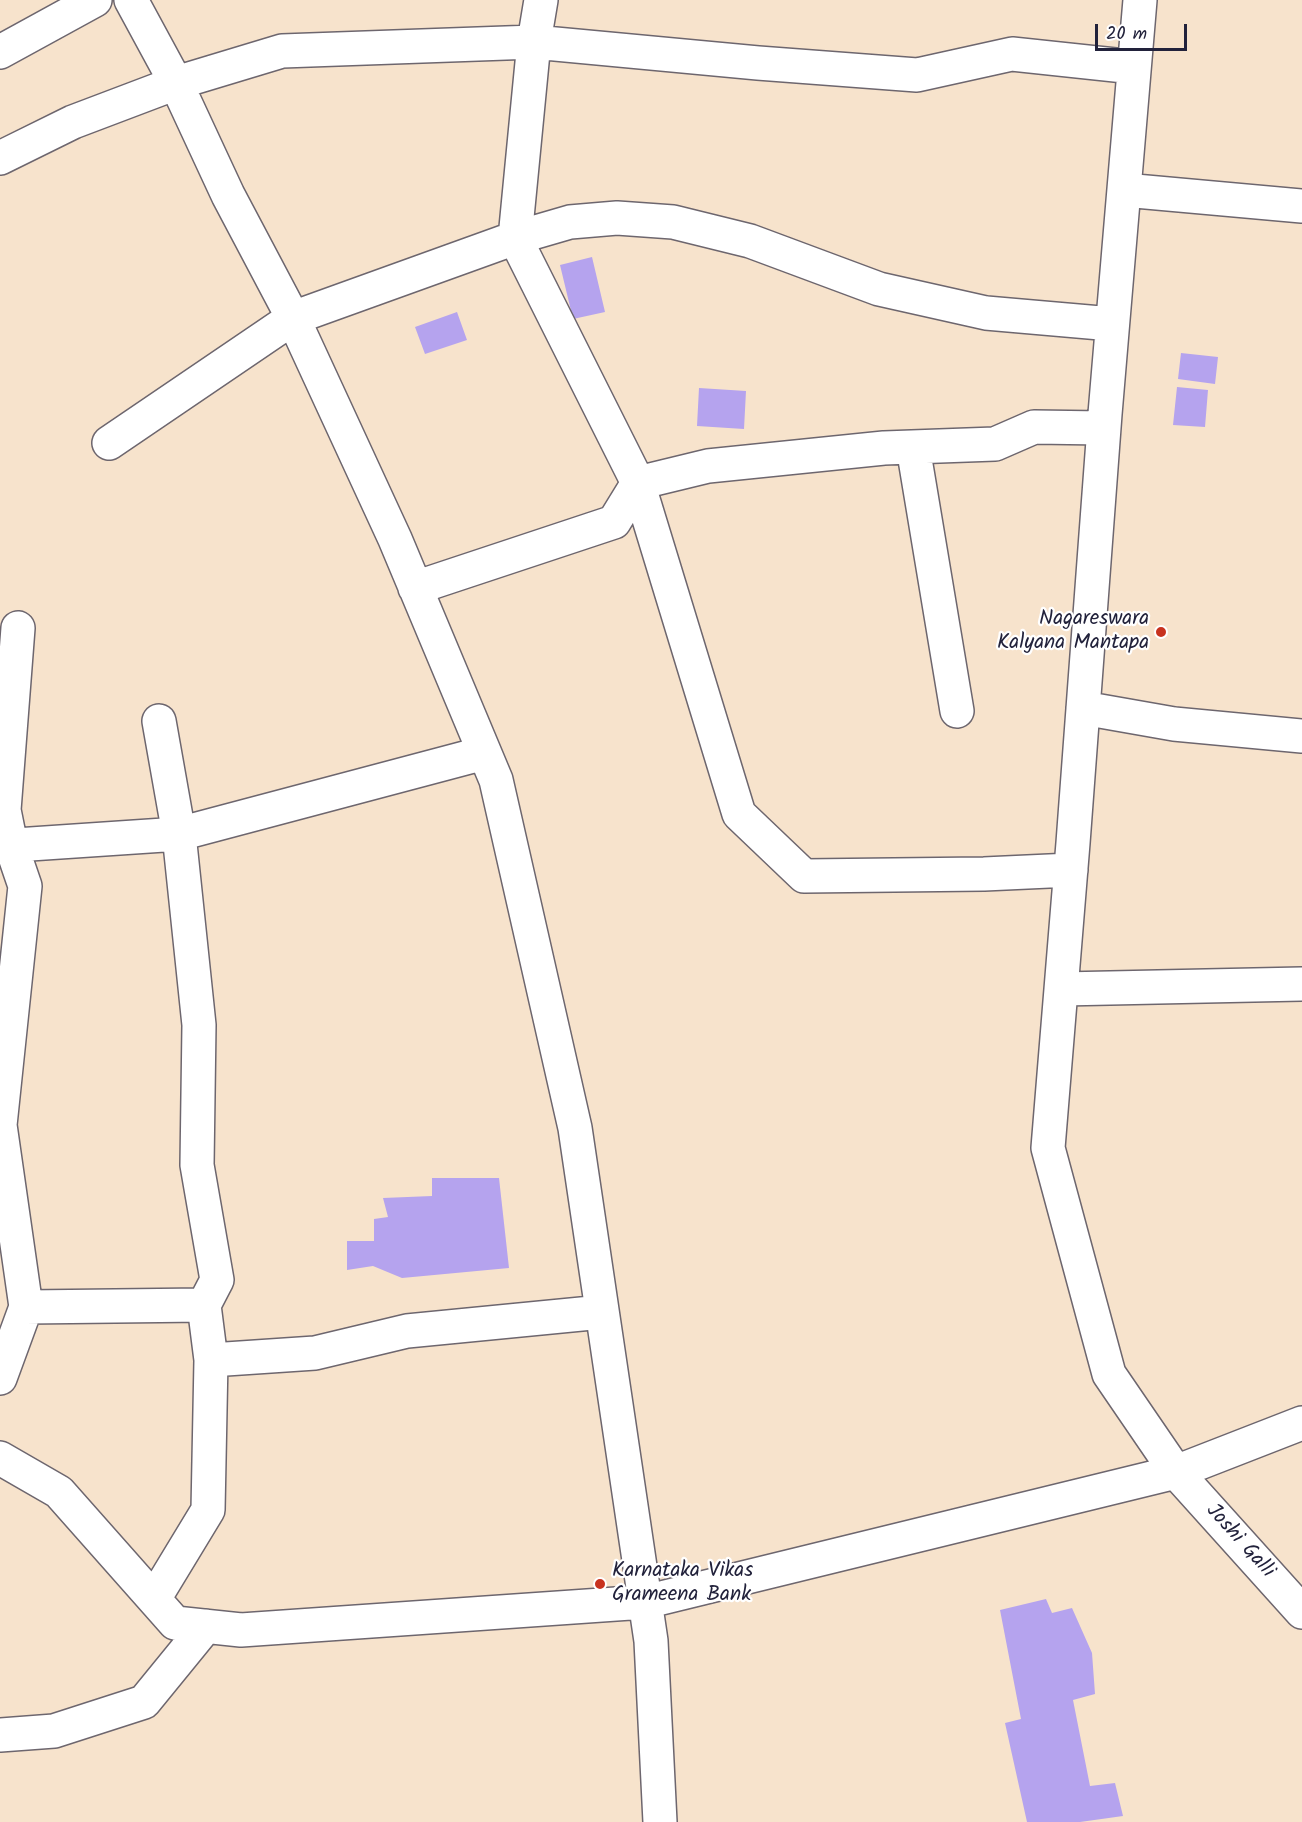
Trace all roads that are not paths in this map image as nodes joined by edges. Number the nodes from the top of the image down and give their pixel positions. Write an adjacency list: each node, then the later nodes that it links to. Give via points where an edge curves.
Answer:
1 (95, 0): 6 (street)
2 (131, 0): 8 (street)
3 (541, 0): 5 (street)
4 (1140, 0): 7 (street, Joshi Galli)
5 (534, 42): 7 (street, via 917,75 1012,54); 8 (street, via 282,51); 12 (street)
6 (0, 52)
7 (1134, 67): 10 (street, Joshi Galli)
8 (176, 83): 9 (street, via 73,122); 13 (street, via 228,195)
9 (0, 158)
10 (1124, 190): 11 (street); 14 (street, Joshi Galli)
11 (1302, 206)
12 (515, 238): 13 (street); 14 (street, via 570,222 617,218 673,222 750,241 879,289 986,313); 18 (street)
13 (293, 318): 16 (street); 19 (street)
14 (1112, 324): 15 (street, Joshi Galli)
15 (1104, 428): 17 (street, via 1034,427 994,444); 21 (street, Joshi Galli)
16 (109, 443)
17 (913, 447): 18 (street, via 708,466); 22 (street)
18 (638, 483): 19 (street, via 614,522); 28 (street, via 739,814 804,876)
19 (415, 588): 25 (street)
20 (18, 628): 27 (street, via 4,810)
21 (1083, 708): 24 (street, via 1174,724); 28 (street, Joshi Galli)
22 (957, 711)
23 (159, 721): 26 (street)
24 (1302, 736)
25 (484, 753): 26 (street); 34 (street, via 496,780 575,1128)
26 (179, 834): 27 (street); 32 (street, via 199,1025 197,1165 217,1280)
27 (5, 845): 31 (street, via 25,886)
28 (1071, 870): 30 (street, Joshi Galli)
29 (1302, 984): 30 (street)
30 (1062, 989): 39 (street, Joshi Galli, via 1048,1148 1109,1374)
31 (0, 1125): 33 (street)
32 (204, 1305): 33 (street); 35 (street)
33 (26, 1307): 36 (street)
34 (602, 1312): 35 (street, via 407,1331 315,1353); 41 (street)
35 (211, 1360): 40 (street, via 208,1510)
36 (0, 1378)
37 (1302, 1423): 39 (street)
38 (0, 1458): 40 (street, via 59,1492)
39 (1176, 1472): 41 (street); 42 (street, Joshi Galli)
40 (154, 1599): 43 (street, via 175,1623)
41 (645, 1602): 43 (street, via 241,1630); 45 (street, via 651,1641)
42 (1302, 1612)
43 (206, 1626): 44 (street, via 144,1702 54,1731)
44 (0, 1736)
45 (660, 1822)

